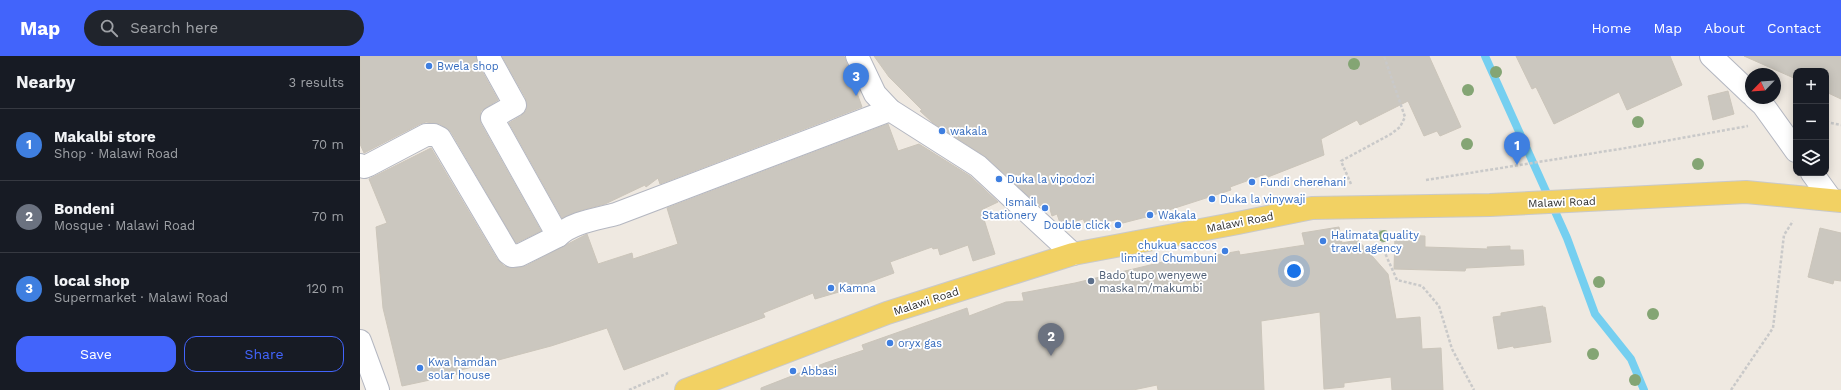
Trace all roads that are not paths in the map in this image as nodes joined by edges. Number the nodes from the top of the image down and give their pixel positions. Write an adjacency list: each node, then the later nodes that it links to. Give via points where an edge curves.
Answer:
1 (488, 56): 11 (street, via 515,105 492,118)
2 (857, 56): 6 (street, via 875,94)
3 (1711, 56): 4 (street)
4 (1745, 88)
5 (1760, 104): 7 (street)
6 (890, 110): 11 (street, via 616,214 585,222); 12 (street, via 978,166)
7 (1793, 147)
8 (360, 166): 11 (street, via 369,165 426,135 434,135 440,138 508,253 512,256 520,255)
9 (1815, 176): 10 (street)
10 (1836, 200): 12 (main road, Malawi Road, via 1746,192 1490,205 1312,208)
11 (558, 236)
12 (1073, 254): 15 (main road, Malawi Road, via 888,313)
13 (360, 341): 14 (street)
14 (378, 390)
15 (686, 390)

